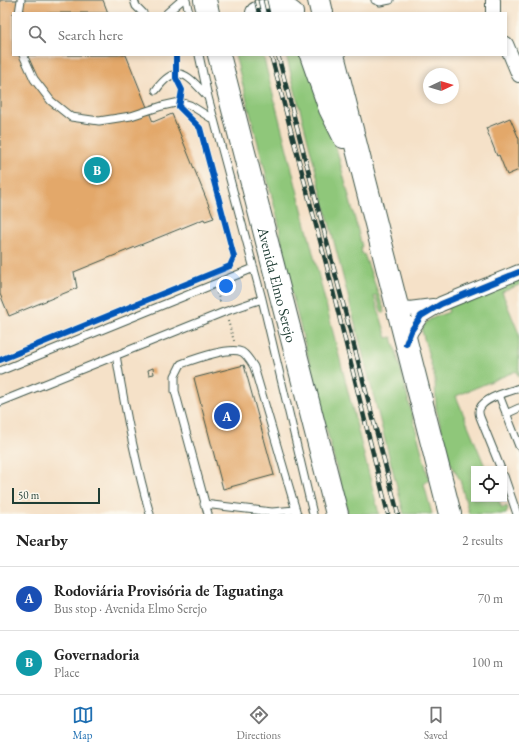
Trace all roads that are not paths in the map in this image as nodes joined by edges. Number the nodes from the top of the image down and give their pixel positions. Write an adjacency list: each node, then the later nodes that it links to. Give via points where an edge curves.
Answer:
1 (21, 0): 10 (lane)
2 (134, 0): 11 (lane)
3 (182, 0): 12 (lane)
4 (186, 0): 13 (lane)
5 (205, 0): 14 (main road)
6 (319, 0): 17 (main road)
7 (375, 0): 8 (lane)
8 (390, 0)
9 (493, 0): 18 (street)
10 (19, 12)
11 (142, 12)
12 (168, 12)
13 (189, 12)
14 (208, 12)
15 (260, 12): 16 (main road, via 275,6)
16 (291, 12)
17 (322, 12)
18 (493, 12)
19 (507, 46): 25 (street)
20 (23, 56): 28 (lane, via 34,79 51,101 71,117 99,121 131,116 180,102 190,105)
21 (199, 56): 27 (lane)
22 (311, 56): 29 (main road, via 330,109)
23 (333, 56): 29 (main road)
24 (222, 59): 53 (main road, Avenida Elmo Serejo)
25 (519, 75)
26 (156, 90): 27 (lane, via 161,82 177,73 191,79)
27 (208, 97): 28 (lane)
28 (214, 120): 30 (lane)
29 (365, 182): 34 (main road)
30 (254, 268): 32 (lane); 37 (lane)
31 (519, 272): 33 (street)
32 (262, 299): 36 (lane); 46 (lane)
33 (441, 304): 34 (street, via 408,309); 35 (street, via 421,316)
34 (396, 305): 35 (main road)
35 (406, 344): 54 (main road)
36 (116, 356): 40 (lane); 49 (lane, via 126,412)
37 (0, 371)
38 (519, 388): 39 (lane)
39 (499, 395): 42 (lane); 44 (lane, via 480,406 479,411)
40 (0, 402)
41 (519, 408): 42 (lane)
42 (506, 414): 43 (lane)
43 (519, 446)
44 (500, 466)
45 (507, 484): 55 (lane)
46 (310, 497): 51 (lane); 52 (lane)
47 (204, 504): 48 (lane, via 272,512); 48 (lane, via 174,391 175,376 181,364 207,355 236,350 244,353 254,367); 50 (lane)
48 (296, 512)
49 (150, 514)
50 (208, 514)
51 (308, 514)
52 (313, 514)
53 (337, 514)
54 (450, 514)
55 (518, 514)

